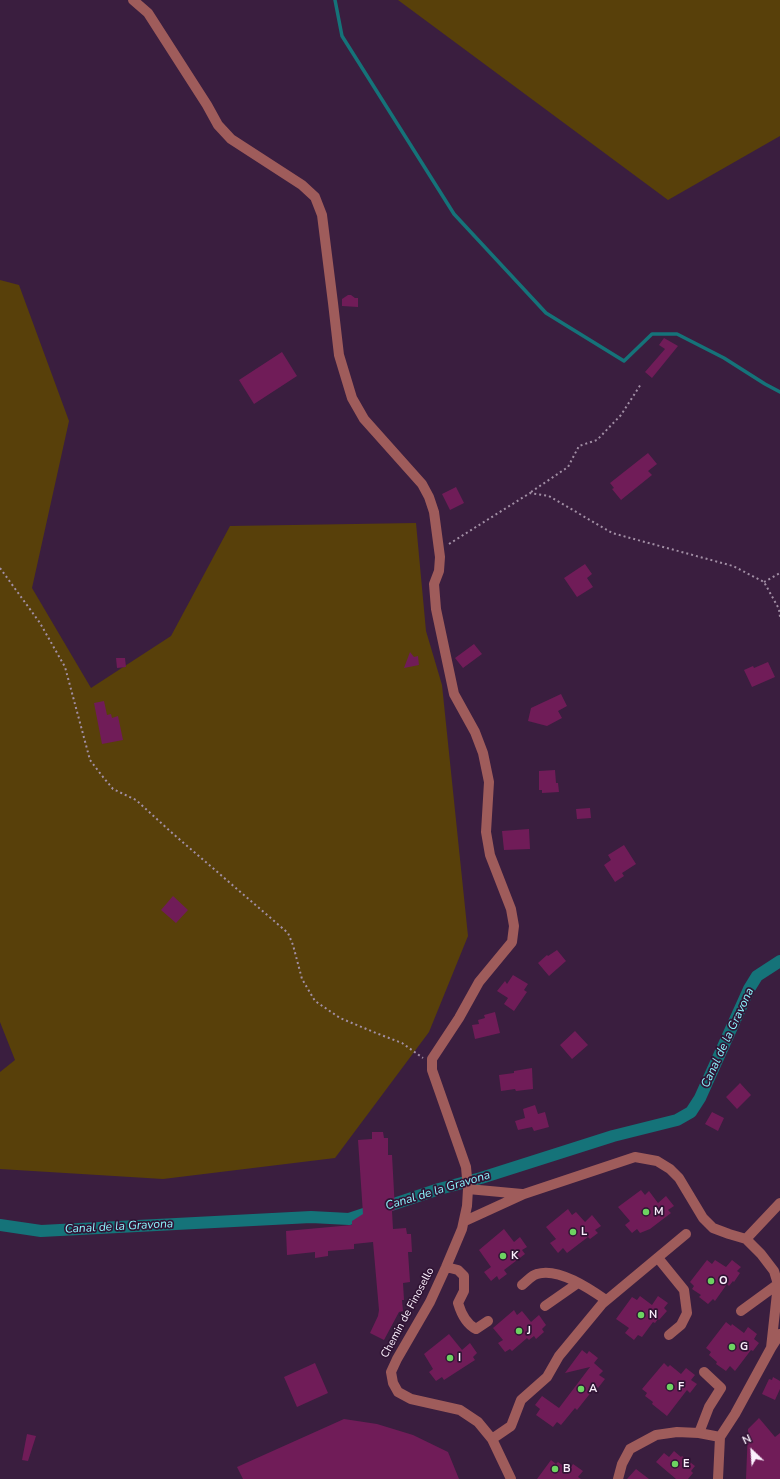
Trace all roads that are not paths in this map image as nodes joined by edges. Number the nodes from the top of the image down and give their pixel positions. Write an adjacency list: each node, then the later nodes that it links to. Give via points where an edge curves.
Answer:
1 (133, 0): 2 (street, Chemin de Finosello, via 148,13 218,125 230,139 302,185 315,197 322,215 339,355 352,398 364,419 422,484 434,512 440,550 434,584 436,609 454,694 476,732 483,753 489,782 486,832 490,855 511,909 514,926 512,942 479,982 432,1059 432,1070 466,1167)
2 (468, 1189): 3 (street); 5 (street, Chemin de Finosello)
3 (524, 1194): 5 (street); 7 (street, via 635,1157 657,1161 679,1178 703,1218 713,1228)
4 (780, 1202): 7 (street)
5 (464, 1221): 9 (street, Chemin de Finosello)
6 (686, 1234): 8 (street)
7 (746, 1239): 11 (street, via 774,1271)
8 (658, 1258): 13 (street); 18 (street, via 684,1290 687,1313 681,1325)
9 (446, 1267): 16 (street, via 458,1270 464,1276 464,1291 458,1303 466,1321 476,1329); 23 (street, Chemin de Finosello, via 430,1302 396,1359 391,1372 393,1383 398,1392 411,1399 460,1410 478,1422)
10 (578, 1283): 12 (street, via 546,1272 536,1274); 13 (street); 14 (street)
11 (778, 1284): 15 (street); 19 (street)
12 (522, 1285)
13 (606, 1300): 23 (street, via 559,1356 548,1377 521,1400 511,1426)
14 (545, 1306)
15 (741, 1311)
16 (488, 1321)
17 (780, 1334): 19 (street)
18 (669, 1335)
19 (771, 1348): 22 (street)
20 (704, 1372): 21 (street, via 721,1388 709,1407)
21 (699, 1433): 22 (street); 25 (street, via 677,1432 656,1435 630,1449)
22 (720, 1437): 26 (street)
23 (492, 1439): 24 (street, Chemin de Finosello)
24 (511, 1479)
25 (618, 1479)
26 (718, 1479)

